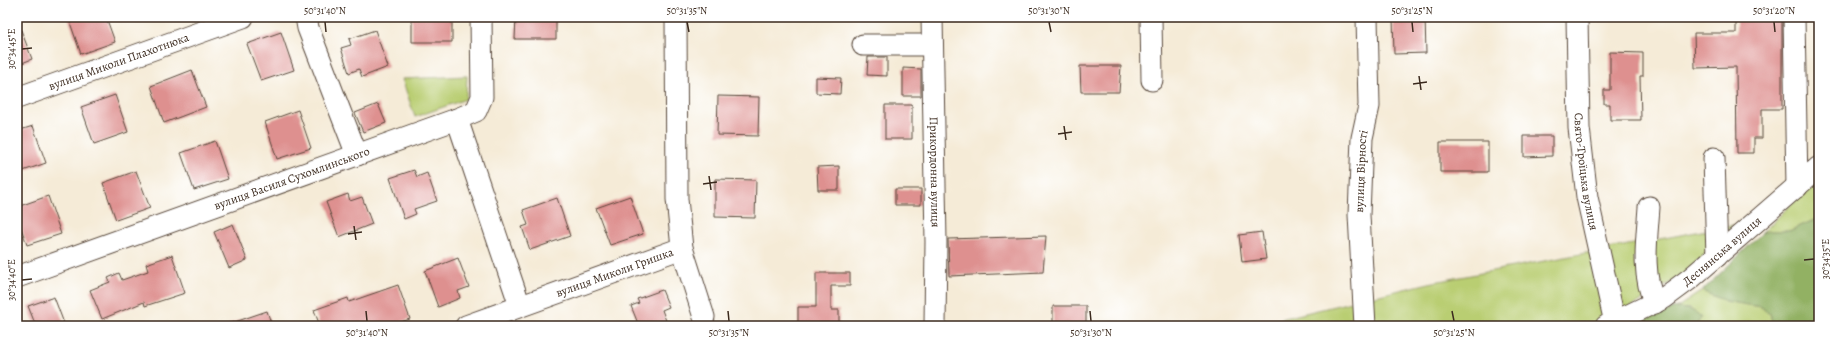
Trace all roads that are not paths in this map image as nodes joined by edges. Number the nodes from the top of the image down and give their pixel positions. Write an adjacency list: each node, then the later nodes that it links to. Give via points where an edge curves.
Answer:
1 (243, 17): 13 (street, вулиця Миколи Плахотнюка)
2 (306, 17): 15 (street)
3 (481, 17): 14 (street, вулиця Василя Сухомлинського, via 482,97 476,111)
4 (676, 17): 20 (street, вулиця Миколи Гришка, via 677,199)
5 (932, 17): 11 (street, Прикордонна вулиця)
6 (1152, 17): 12 (street)
7 (1367, 17): 29 (street, вулиця Вірності, via 1369,106 1362,138 1360,215)
8 (1577, 17): 26 (street, Свято-Троїцька вулиця, via 1579,128 1587,198)
9 (1794, 17): 18 (street)
10 (863, 45): 11 (street)
11 (932, 45): 28 (street, Прикордонна вулиця)
12 (1152, 80)
13 (17, 98)
14 (457, 119): 15 (street, вулиця Василя Сухомлинського); 24 (street)
15 (357, 155): 22 (street, вулиця Василя Сухомлинського)
16 (1714, 158): 21 (street)
17 (1819, 167): 18 (street, Деснянська вулиця)
18 (1797, 187): 21 (street, Деснянська вулиця)
19 (1649, 207): 23 (street, via 1646,269 1649,290)
20 (682, 248): 24 (street, вулиця Миколи Гришка); 25 (street)
21 (1717, 256): 23 (street, Деснянська вулиця, via 1692,278)
22 (17, 277)
23 (1655, 303): 26 (street, Деснянська вулиця)
24 (520, 306): 27 (street, вулиця Миколи Гришка)
25 (704, 316)
26 (1611, 324)
27 (466, 326)
28 (935, 326)
29 (1365, 326)

